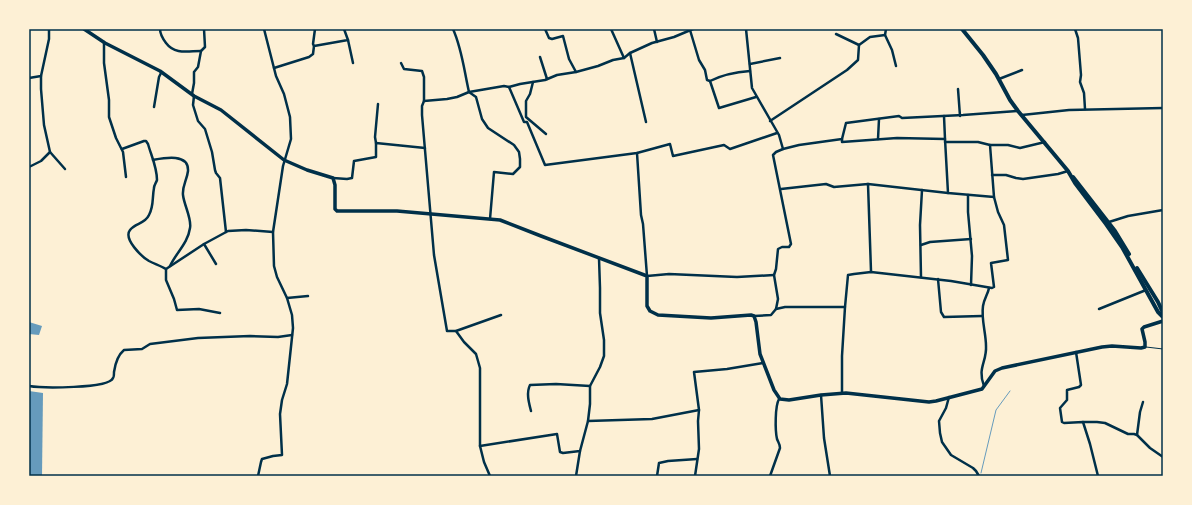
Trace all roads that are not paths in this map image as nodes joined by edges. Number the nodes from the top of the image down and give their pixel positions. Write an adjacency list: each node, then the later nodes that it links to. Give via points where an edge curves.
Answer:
1 (49, 29): 38 (street)
2 (84, 29): 20 (main road)
3 (160, 29): 24 (street, via 170,48 177,51)
4 (204, 29): 24 (street, via 205,47)
5 (264, 29): 33 (street)
6 (315, 29): 23 (street)
7 (344, 29): 19 (street)
8 (453, 29): 46 (street, via 463,57)
9 (545, 29): 37 (street, via 549,38 563,36 569,59)
10 (612, 29): 27 (street)
11 (654, 29): 21 (street)
12 (746, 29): 31 (street)
13 (886, 29): 18 (street)
14 (962, 29): 41 (highway)
15 (1075, 29): 53 (street)
16 (692, 30): 21 (street); 43 (street, via 699,60 707,80)
17 (836, 34): 22 (street)
18 (885, 34): 22 (street, via 870,37); 32 (street)
19 (348, 40): 23 (street); 29 (street)
20 (104, 42): 36 (main road); 70 (street, via 104,63 110,100 109,116)
21 (657, 42): 25 (street)
22 (859, 45): 59 (street, via 858,60 848,70)
23 (314, 46): 33 (street, via 313,54 309,57)
24 (201, 51): 47 (street, via 198,67 194,72)
25 (630, 53): 27 (street); 60 (street)
26 (540, 58): 40 (street)
27 (624, 58): 37 (street)
28 (780, 58): 31 (street)
29 (353, 63)
30 (401, 63): 49 (street, via 404,69 422,71)
31 (750, 64): 35 (street)
32 (896, 66)
33 (274, 68): 75 (street, via 290,117 291,139)
34 (1022, 70): 41 (street)
35 (750, 71): 43 (street, via 737,72); 48 (street, via 752,88)
36 (161, 72): 47 (main road); 51 (street)
37 (576, 72): 40 (street)
38 (41, 76): 39 (street); 72 (street, via 44,125)
39 (29, 78)
40 (547, 79): 42 (street)
41 (999, 79): 54 (highway)
42 (533, 81): 44 (street); 62 (street, via 526,101 526,117)
43 (710, 81): 48 (street, via 719,108)
44 (509, 87): 46 (street); 73 (street, via 545,165)
45 (958, 89): 57 (street)
46 (469, 92): 49 (street, via 452,98); 90 (street, via 476,97 482,119 488,128 514,145 520,159 520,167 513,174 494,172)
47 (193, 95): 75 (main road, via 221,110); 92 (street, via 198,121 205,129 211,147 214,170 220,178)
48 (756, 96): 59 (street)
49 (424, 101): 69 (street, via 422,106)
50 (378, 104): 67 (street)
51 (154, 107)
52 (1163, 108): 53 (street)
53 (1085, 109): 55 (street)
54 (1018, 111): 55 (highway); 57 (street)
55 (1022, 115): 66 (highway)
56 (944, 116): 57 (street); 58 (street, via 899,116); 65 (street)
57 (960, 116)
58 (879, 119): 63 (street, via 846,123); 64 (street)
59 (770, 121): 61 (street)
60 (646, 122)
61 (777, 133): 71 (street); 73 (street, via 730,149 724,144 673,156 670,144)
62 (546, 134)
63 (842, 139): 64 (street, via 842,142); 71 (street)
64 (878, 139): 65 (street)
65 (945, 141): 68 (street); 85 (street)
66 (1044, 142): 68 (street, via 1020,148); 78 (highway)
67 (376, 143): 69 (street); 81 (street, via 376,157 354,161 352,178)
68 (990, 145): 79 (street)
69 (425, 148): 89 (street)
70 (122, 149): 74 (street, via 146,141); 80 (street)
71 (783, 149): 83 (street, via 773,155)
72 (50, 152): 76 (street, via 41,161); 77 (street)
73 (637, 154): 103 (street)
74 (153, 160): 99 (street, via 180,159 186,163 188,170 183,189 190,228 182,248); 100 (street, via 157,181 151,211 148,219 131,229 128,238 144,258)
75 (284, 160): 81 (main road); 93 (street)
76 (29, 167)
77 (65, 169)
78 (1069, 172): 79 (street, via 1023,179); 91 (highway, via 1078,188)
79 (992, 174): 87 (street)
80 (126, 177)
81 (333, 178): 89 (main road, via 337,211)
82 (868, 184): 83 (street, via 834,187 826,184); 84 (street); 101 (street)
83 (781, 190): 102 (street, via 791,244 778,249)
84 (922, 190): 85 (street); 96 (street)
85 (948, 193): 86 (street)
86 (968, 195): 87 (street); 94 (street)
87 (994, 197): 107 (street, via 1004,225 1008,260 991,263 994,287)
88 (1163, 210): 91 (street, via 1128,216)
89 (430, 214): 90 (main road); 121 (street, via 447,331)
90 (490, 219): 97 (main road, via 500,220)
91 (1108, 223): 108 (highway); 115 (highway)
92 (226, 232): 93 (street); 95 (street)
93 (274, 232): 110 (street, via 274,266)
94 (971, 239): 96 (street); 106 (street)
95 (204, 244): 98 (street); 99 (street)
96 (921, 245): 104 (street)
97 (599, 257): 103 (main road); 128 (street, via 604,356)
98 (216, 264)
99 (170, 267): 100 (street)
100 (166, 269): 114 (street, via 166,280 177,310)
101 (871, 272): 104 (street); 111 (street, via 848,275)
102 (774, 275): 103 (street); 112 (street, via 778,299)
103 (647, 276): 117 (main road, via 647,306 658,315 710,318)
104 (921, 277): 105 (street)
105 (938, 279): 106 (street); 118 (street, via 941,312 944,317)
106 (971, 285): 107 (street)
107 (989, 288): 118 (street)
108 (1146, 290): 113 (street); 119 (highway)
109 (308, 296): 110 (street)
110 (287, 298): 122 (street, via 293,320)
111 (845, 308): 112 (street); 130 (street)
112 (776, 309): 117 (street, via 771,315)
113 (1099, 309)
114 (220, 313)
115 (1163, 313)
116 (501, 315): 121 (street)
117 (754, 316): 126 (main road, via 758,348)
118 (982, 316): 129 (street, via 987,348 981,378)
119 (1163, 317)
120 (1163, 321): 123 (main road, via 1142,329)
121 (456, 331): 140 (street, via 476,354 480,368)
122 (292, 335): 127 (street, via 198,338 150,344 142,349 121,352 114,378 104,383 48,388); 144 (street, via 287,384 280,414 282,455 262,459)
123 (1145, 347): 124 (lane); 125 (main road, via 1112,346)
124 (1163, 349)
125 (1076, 352): 129 (main road, via 1002,368 995,372); 138 (street, via 1081,385 1067,390 1067,400 1060,409 1063,423)
126 (763, 363): 133 (main road); 135 (street, via 694,372)
127 (29, 386)
128 (590, 386): 136 (street, via 530,385 528,388); 137 (street)
129 (985, 387): 132 (main road, via 979,391)
130 (842, 393): 131 (main road); 132 (main road, via 929,402)
131 (821, 395): 133 (main road, via 790,400); 150 (street)
132 (950, 397): 151 (street, via 939,421 942,442 951,455 973,468)
133 (779, 398): 149 (street, via 776,416 780,448)
134 (1143, 402): 139 (street)
135 (699, 410): 137 (street, via 652,419); 143 (street)
136 (531, 411)
137 (588, 421): 141 (street)
138 (1083, 422): 139 (street, via 1105,423 1128,434); 152 (street)
139 (1137, 435): 142 (street)
140 (480, 446): 141 (street, via 557,434 560,452); 145 (street)
141 (580, 451): 146 (street)
142 (1163, 457)
143 (697, 460): 147 (street, via 659,463); 148 (street)
144 (258, 476)
145 (490, 476)
146 (576, 476)
147 (657, 476)
148 (695, 476)
149 (770, 476)
150 (830, 476)
151 (979, 476)
152 (1098, 476)

